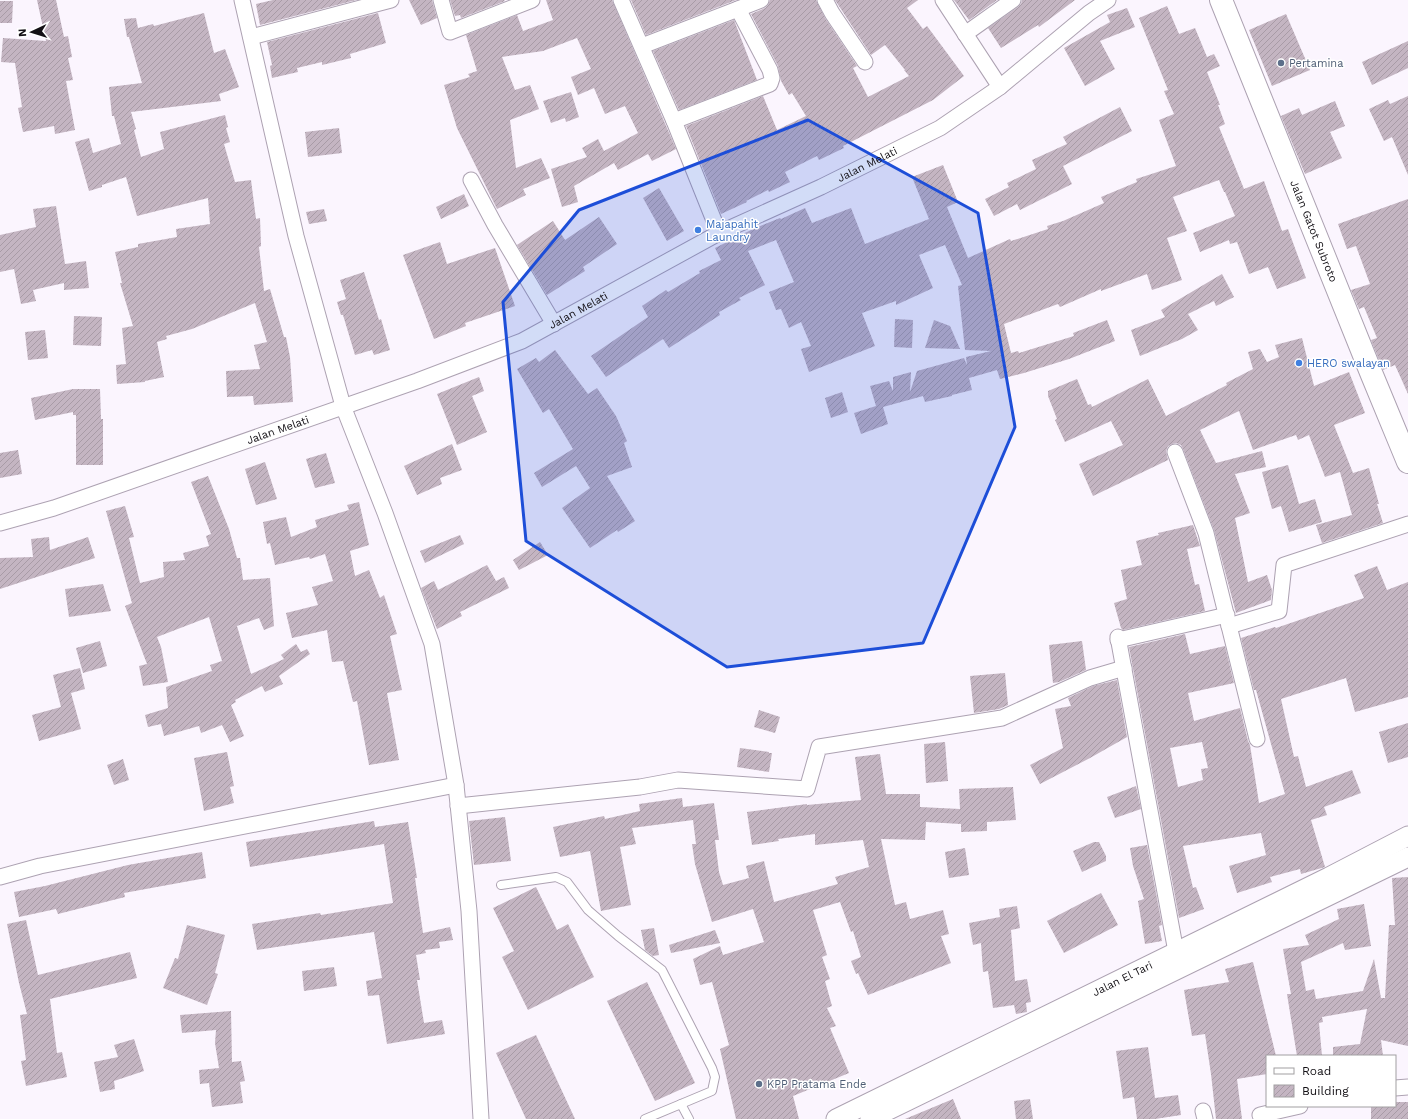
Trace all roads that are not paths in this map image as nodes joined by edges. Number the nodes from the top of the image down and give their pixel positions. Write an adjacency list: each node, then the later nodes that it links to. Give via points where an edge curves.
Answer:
1 (242, 0): 14 (street)
2 (391, 0): 14 (street)
3 (441, 0): 4 (street, via 450,32)
4 (532, 0)
5 (621, 0): 15 (street)
6 (761, 0): 12 (street)
7 (825, 0): 16 (street)
8 (943, 0): 13 (street)
9 (1013, 0): 13 (street)
10 (1108, 0): 17 (street, Jalan Melati)
11 (1221, 0): 24 (highway, Jalan Gatot Subroto)
12 (738, 9): 15 (street); 18 (street, via 770,70 770,84)
13 (965, 34): 17 (street)
14 (251, 37): 22 (street, via 296,236)
15 (642, 46): 18 (street)
16 (865, 62)
17 (1000, 87): 20 (street, Jalan Melati, via 940,128 821,187)
18 (674, 121): 20 (street)
19 (471, 180): 21 (street)
20 (719, 233): 21 (street, Jalan Melati)
21 (554, 324): 22 (street, Jalan Melati, via 522,341 481,357)
22 (342, 406): 25 (street, Jalan Melati, via 54,508); 30 (street, via 385,513 432,644)
23 (1175, 452): 27 (street, via 1206,534)
24 (1408, 462)
25 (0, 523)
26 (1408, 524): 27 (street, via 1284,565 1279,611)
27 (1228, 621): 28 (street, via 1118,638); 29 (street)
28 (1124, 668): 31 (street, via 1090,678 1002,718 819,747 807,789 678,780 640,787); 36 (street)
29 (1257, 738)
30 (456, 785): 31 (street); 34 (street, via 40,866)
31 (458, 806): 43 (street, via 469,911)
32 (1408, 836): 36 (street, Jalan El Tari)
33 (1408, 856): 37 (street, Jalan El Tari)
34 (0, 877)
35 (501, 885): 40 (lane, via 556,877 566,882 588,910 662,970 715,1078 712,1091)
36 (1176, 952): 37 (street, Jalan El Tari)
37 (997, 1048): 46 (street, Jalan El Tari); 47 (street, Jalan El Tari)
38 (1408, 1087): 39 (street)
39 (1396, 1088)
40 (681, 1104): 44 (lane); 45 (lane)
41 (1296, 1107): 42 (street)
42 (1260, 1115)
43 (481, 1119)
44 (645, 1119)
45 (689, 1119)
46 (836, 1119)
47 (870, 1119)

